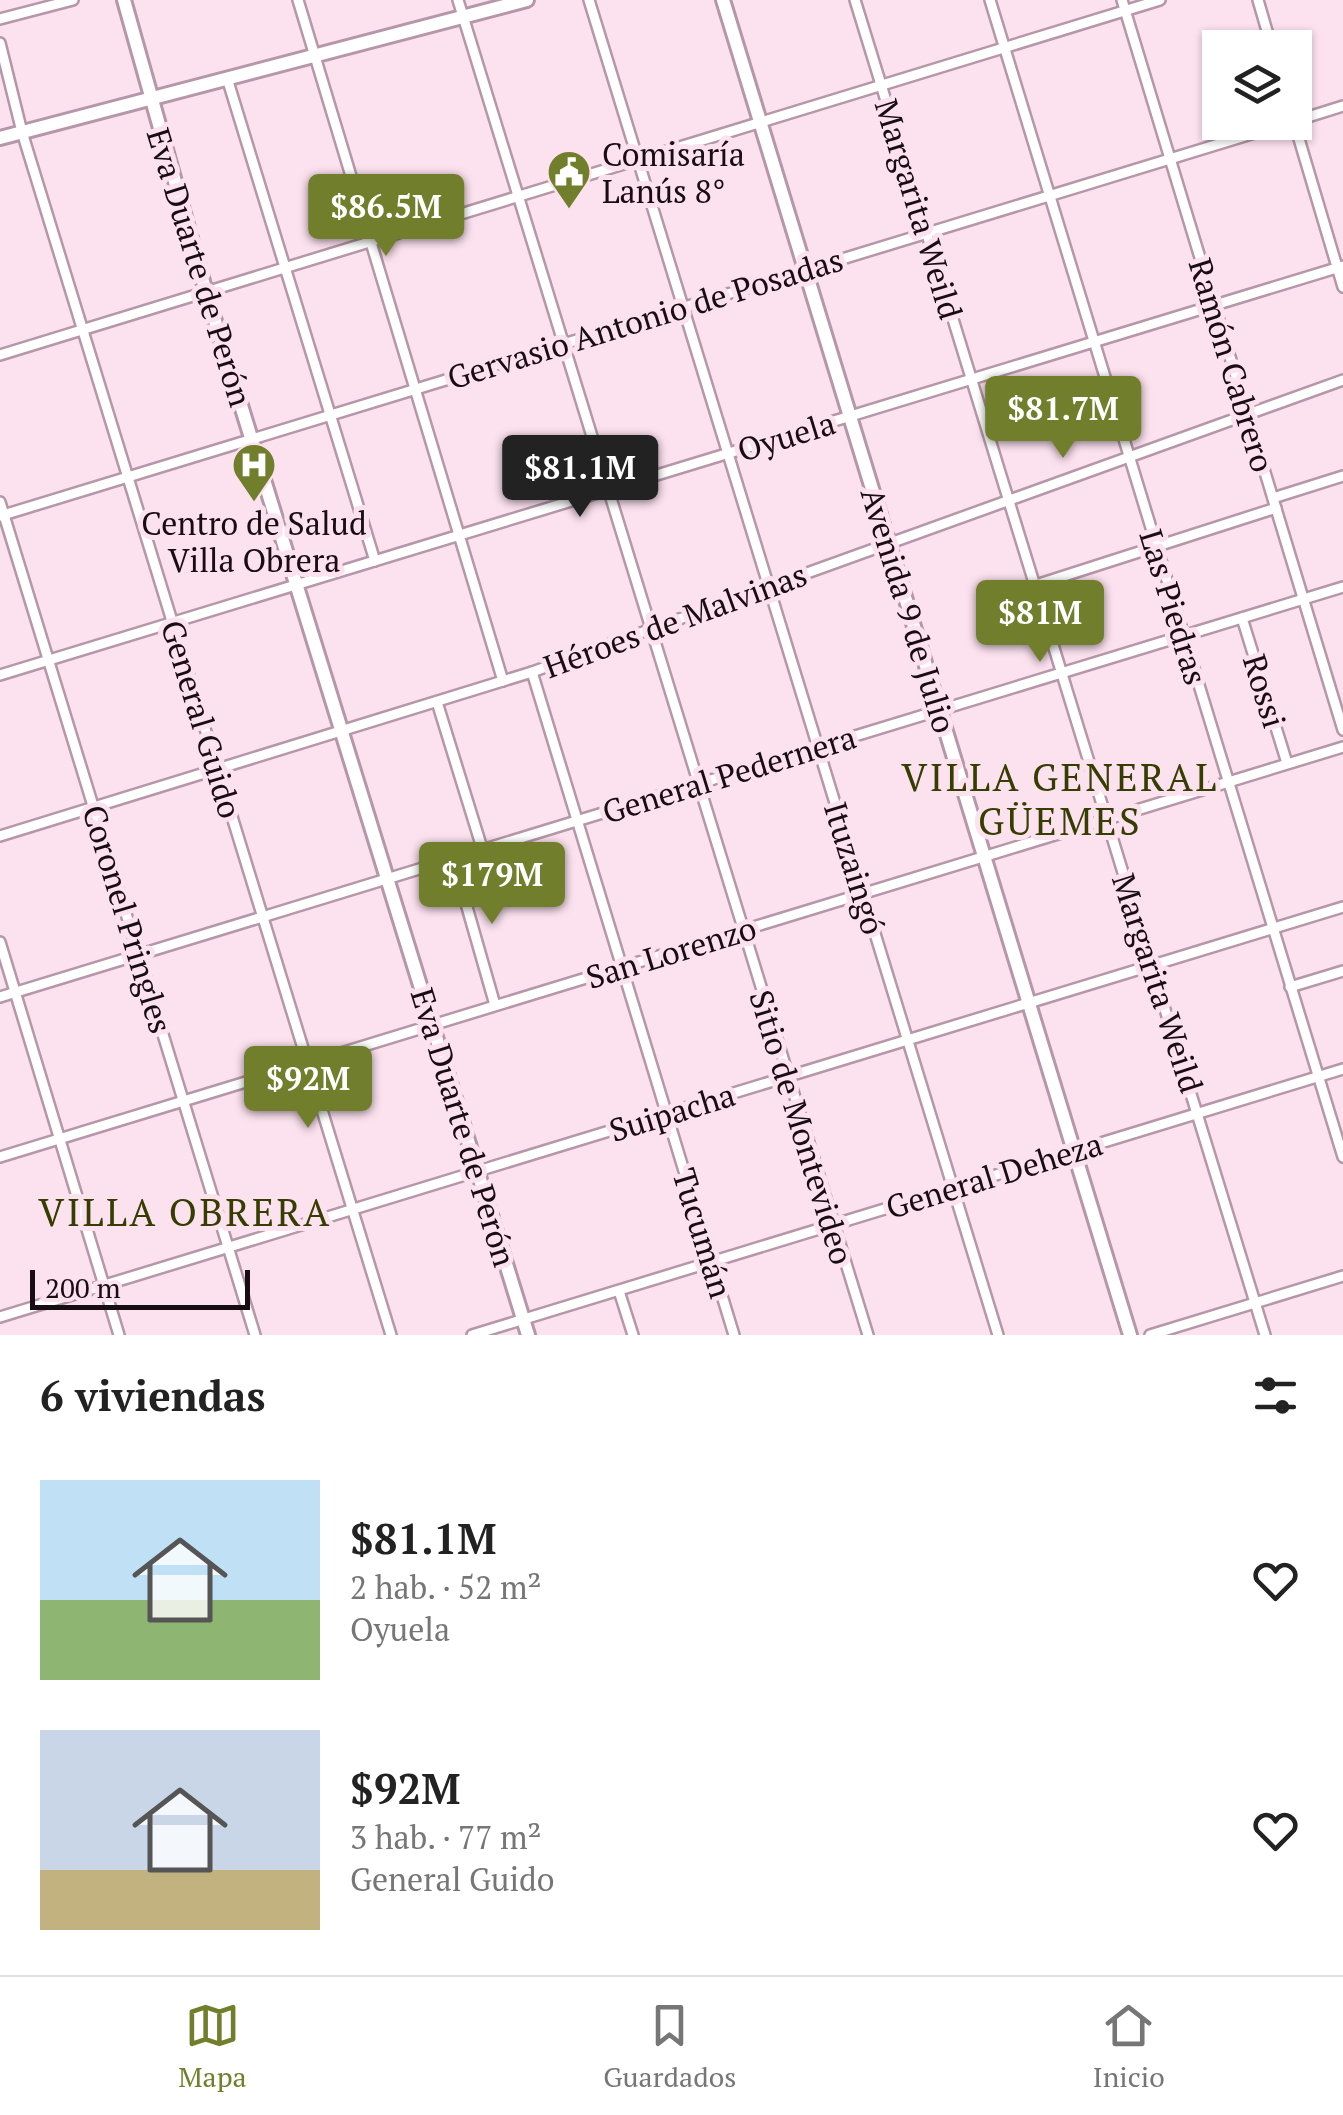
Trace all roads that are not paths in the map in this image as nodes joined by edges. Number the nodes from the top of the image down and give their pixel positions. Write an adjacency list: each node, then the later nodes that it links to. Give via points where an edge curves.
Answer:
1 (73, 0): 14 (street)
2 (124, 0): 21 (main road, Eva Duarte de Perón)
3 (298, 0): 18 (street)
4 (458, 0): 13 (street, Sitio de Montevideo)
5 (526, 0): 13 (main road)
6 (589, 0): 30 (street, Ituzaingó)
7 (723, 0): 24 (main road, Avenida 9 de Julio)
8 (855, 0): 20 (street, Margarita Weild)
9 (990, 0): 17 (street, Las Piedras)
10 (1160, 0): 12 (street)
11 (1258, 0): 15 (street)
12 (1124, 5): 17 (street); 29 (street, Ramón Cabrero)
13 (463, 17): 18 (main road); 32 (street, Sitio de Montevideo)
14 (0, 19)
15 (1267, 30)
16 (0, 43): 25 (street, General Guido)
17 (1004, 48): 20 (street); 31 (street, Las Piedras)
18 (312, 57): 19 (main road); 34 (street)
19 (227, 78): 21 (main road); 37 (street)
20 (881, 86): 24 (street); 33 (street, Margarita Weild)
21 (149, 99): 25 (main road); 39 (main road, Eva Duarte de Perón)
22 (1343, 106): 23 (street, Gervasio Antonio de Posadas)
23 (1312, 116)
24 (760, 122): 30 (street); 36 (main road, Avenida 9 de Julio)
25 (22, 132): 26 (main road); 42 (street, General Guido)
26 (0, 138)
27 (1232, 140): 29 (street, Gervasio Antonio de Posadas)
28 (1299, 140): 35 (street)
29 (1170, 158): 31 (street, Gervasio Antonio de Posadas); 40 (street, Ramón Cabrero)
30 (638, 160): 32 (street); 41 (street, Ituzaingó)
31 (1049, 196): 33 (street, Gervasio Antonio de Posadas); 43 (street, Las Piedras)
32 (519, 198): 34 (street); 44 (street, Sitio de Montevideo)
33 (926, 232): 36 (street, Gervasio Antonio de Posadas); 46 (street, Margarita Weild)
34 (372, 243): 37 (street); 48 (street)
35 (1340, 267): 38 (street); 40 (street, Oyuela)
36 (806, 268): 41 (street, Gervasio Antonio de Posadas); 51 (main road, Avenida 9 de Julio)
37 (285, 269): 39 (street); 49 (street)
38 (1343, 287)
39 (206, 292): 42 (street); 52 (main road, Eva Duarte de Perón)
40 (1214, 304): 43 (street, Oyuela); 50 (street, Ramón Cabrero)
41 (682, 306): 44 (street, Gervasio Antonio de Posadas); 53 (street, Ituzaingó)
42 (83, 331): 45 (street); 56 (street, General Guido)
43 (1093, 341): 46 (street, Oyuela); 54 (street, Las Piedras)
44 (563, 344): 48 (street, Gervasio Antonio de Posadas); 57 (street, Sitio de Montevideo)
45 (0, 355)
46 (972, 379): 51 (street, Oyuela); 58 (street, Margarita Weild)
47 (1343, 380): 50 (street, Héroes de Malvinas)
48 (414, 389): 49 (street, Gervasio Antonio de Posadas); 62 (street)
49 (331, 414): 52 (street, Gervasio Antonio de Posadas); 65 (street)
50 (1248, 414): 54 (street, Héroes de Malvinas); 60 (street, Ramón Cabrero)
51 (850, 416): 53 (street, Oyuela); 63 (main road, Avenida 9 de Julio)
52 (253, 437): 56 (street, Gervasio Antonio de Posadas); 66 (main road, Eva Duarte de Perón)
53 (728, 454): 57 (street, Oyuela); 68 (street, Ituzaingó)
54 (1129, 457): 58 (street, Héroes de Malvinas); 64 (street, Las Piedras)
55 (1343, 476): 60 (street)
56 (127, 478): 61 (street, Gervasio Antonio de Posadas); 72 (street, General Guido)
57 (609, 490): 62 (street, Oyuela); 73 (street, Sitio de Montevideo)
58 (1010, 501): 63 (street, Héroes de Malvinas); 67 (street, Margarita Weild)
59 (0, 502): 61 (street, Coronel Pringles)
60 (1274, 503): 64 (street); 70 (street, Ramón Cabrero)
61 (2, 516): 75 (street, Coronel Pringles)
62 (459, 536): 65 (street, Oyuela); 79 (street)
63 (889, 544): 68 (street, Héroes de Malvinas); 81 (main road, Avenida 9 de Julio)
64 (1155, 547): 67 (street); 74 (street, Las Piedras)
65 (376, 561): 66 (street, Oyuela)
66 (297, 585): 72 (street, Oyuela); 83 (main road, Eva Duarte de Perón)
67 (1036, 585): 77 (street, Margarita Weild)
68 (767, 586): 73 (street, Héroes de Malvinas); 85 (street, Ituzaingó)
69 (1343, 587): 70 (street, General Pedernera)
70 (1304, 599): 71 (street, General Pedernera); 82 (street, Ramón Cabrero)
71 (1242, 618): 74 (street, General Pedernera); 86 (street, Rossi)
72 (172, 622): 75 (street, Oyuela); 87 (street, General Guido)
73 (650, 630): 76 (street, Héroes de Malvinas); 89 (street, Sitio de Montevideo)
74 (1182, 636): 77 (street, General Pedernera); 88 (street, Las Piedras)
75 (48, 660): 78 (street, Oyuela); 90 (street, Coronel Pringles)
76 (532, 672): 79 (street, Héroes de Malvinas); 92 (street, Tucumán)
77 (1063, 673): 81 (street, General Pedernera); 91 (street, Margarita Weild)
78 (0, 675)
79 (504, 680): 80 (street, Héroes de Malvinas)
80 (438, 702): 83 (street, Héroes de Malvinas); 94 (street)
81 (940, 709): 85 (street, General Pedernera); 95 (main road, Avenida 9 de Julio)
82 (1343, 730)
83 (342, 731): 87 (street, Héroes de Malvinas); 97 (main road, Eva Duarte de Perón)
84 (1343, 747): 86 (street, San Lorenzo)
85 (818, 748): 89 (street, General Pedernera); 98 (street, Ituzaingó)
86 (1287, 764): 88 (street, San Lorenzo)
87 (217, 769): 90 (street, Héroes de Malvinas); 100 (street, General Guido)
88 (1228, 781): 91 (street, San Lorenzo); 101 (street, Las Piedras)
89 (699, 784): 92 (street, General Pedernera); 102 (street, Sitio de Montevideo)
90 (94, 807): 93 (street, Héroes de Malvinas); 104 (street, Coronel Pringles)
91 (1106, 818): 95 (street, San Lorenzo); 105 (street, Margarita Weild)
92 (576, 820): 94 (street, General Pedernera); 106 (street, Tucumán)
93 (0, 836)
94 (482, 848): 96 (street, General Pedernera)
95 (984, 856): 98 (street, San Lorenzo); 111 (main road, Avenida 9 de Julio)
96 (453, 858): 97 (street, General Pedernera); 112 (street)
97 (387, 879): 100 (street, General Pedernera); 113 (main road, Eva Duarte de Perón)
98 (862, 894): 102 (street, San Lorenzo); 114 (street, Ituzaingó)
99 (1343, 906): 101 (street, Suipacha)
100 (262, 916): 104 (street, General Pedernera); 115 (street, General Guido)
101 (1272, 927): 105 (street, Suipacha); 108 (street, Las Piedras)
102 (742, 930): 106 (street, San Lorenzo); 117 (street, Sitio de Montevideo)
103 (0, 942): 109 (street)
104 (138, 954): 109 (street, General Pedernera); 119 (street, Coronel Pringles)
105 (1152, 965): 111 (street, Suipacha); 121 (street, Margarita Weild)
106 (622, 966): 112 (street, San Lorenzo); 120 (street, Tucumán)
107 (1343, 972): 108 (street)
108 (1290, 988): 118 (street, Las Piedras)
109 (16, 992): 110 (street, General Pedernera); 122 (street)
110 (0, 997)
111 (1030, 1003): 114 (street, Suipacha); 123 (main road, Avenida 9 de Julio)
112 (495, 1006): 113 (street, San Lorenzo)
113 (432, 1024): 115 (street, San Lorenzo); 126 (main road, Eva Duarte de Perón)
114 (908, 1040): 117 (street, Suipacha); 127 (street, Ituzaingó)
115 (307, 1062): 119 (street, San Lorenzo); 128 (street, General Guido)
116 (1343, 1069): 118 (street, General Deheza)
117 (787, 1076): 120 (street, Suipacha); 129 (street, Sitio de Montevideo)
118 (1319, 1077): 121 (street, General Deheza); 124 (street, Las Piedras)
119 (184, 1100): 122 (street, San Lorenzo); 130 (street, Coronel Pringles)
120 (666, 1113): 126 (street, Suipacha); 131 (street, Tucumán)
121 (1199, 1114): 123 (street, General Deheza); 135 (street, Margarita Weild)
122 (60, 1139): 125 (street, San Lorenzo); 133 (street)
123 (1074, 1150): 127 (street, General Deheza); 147 (main road, Avenida 9 de Julio)
124 (1343, 1156)
125 (0, 1157)
126 (478, 1172): 128 (street, Suipacha); 137 (main road, Eva Duarte de Perón)
127 (954, 1187): 129 (street, General Deheza); 146 (street, Ituzaingó)
128 (354, 1210): 130 (street, Suipacha); 140 (street, General Guido)
129 (832, 1225): 131 (street, General Deheza); 145 (street, Sitio de Montevideo)
130 (228, 1247): 133 (street, Suipacha); 139 (street, Coronel Pringles)
131 (712, 1262): 134 (street, General Deheza); 144 (street, Tucumán)
132 (1343, 1276): 135 (street)
133 (104, 1286): 136 (street, Suipacha); 138 (street)
134 (620, 1291): 137 (street, General Deheza); 143 (street)
135 (1255, 1304): 148 (street); 149 (street, Margarita Weild)
136 (0, 1317)
137 (523, 1319): 141 (street, General Deheza); 142 (main road, Eva Duarte de Perón)
138 (119, 1335)
139 (254, 1335)
140 (391, 1335)
141 (472, 1335)
142 (528, 1335)
143 (633, 1335)
144 (734, 1335)
145 (868, 1335)
146 (998, 1335)
147 (1130, 1335)
148 (1150, 1335)
149 (1265, 1335)

